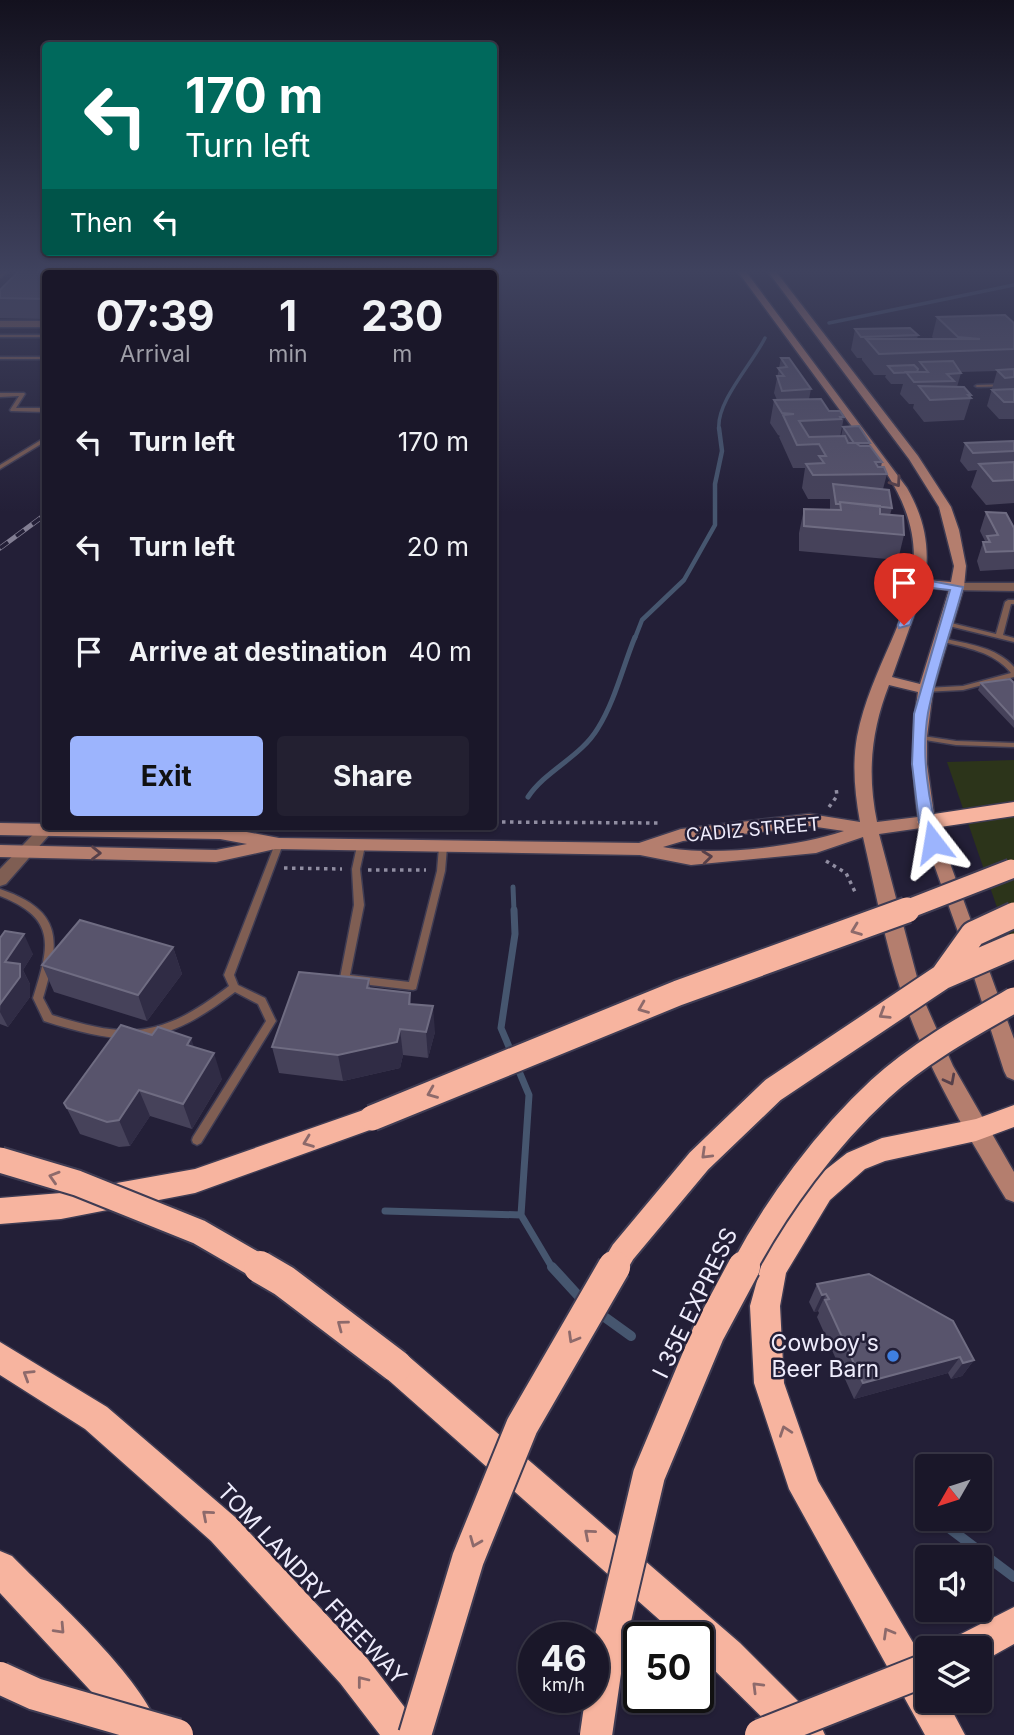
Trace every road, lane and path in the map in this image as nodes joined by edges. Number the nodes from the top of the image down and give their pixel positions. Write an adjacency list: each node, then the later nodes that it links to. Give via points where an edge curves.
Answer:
1 (813, 350): 5 (main road)
2 (817, 350): 5 (main road)
3 (0, 358): 4 (lane)
4 (42, 358)
5 (826, 365): 12 (main road, one-way to 12, via 908,500 920,536); 13 (main road, via 914,458 945,507 958,548)
6 (1014, 385): 7 (lane)
7 (977, 386)
8 (0, 395): 9 (lane, via 23,394 13,410)
9 (42, 410)
10 (42, 441): 11 (lane)
11 (0, 467)
12 (920, 583): 13 (main road); 21 (main road)
13 (957, 587): 14 (street); 16 (main road)
14 (1010, 587): 15 (lane)
15 (1011, 602): 17 (lane)
16 (947, 624): 17 (lane); 18 (main road)
17 (999, 636): 19 (lane)
18 (942, 640): 20 (lane, via 1006,660); 22 (main road)
19 (1014, 640)
20 (1014, 674): 22 (lane, via 963,688)
21 (884, 679): 22 (main road); 31 (main road, via 865,736 862,767)
22 (926, 690): 23 (main road)
23 (919, 737): 24 (lane); 27 (main road)
24 (1014, 745)
25 (1014, 809): 27 (highway)
26 (497, 822): 28 (path)
27 (927, 822): 31 (main road, CADIZ STREET); 51 (main road)
28 (672, 823)
29 (42, 828): 30 (main road, CADIZ STREET)
30 (0, 829)
31 (869, 829): 37 (main road, CADIZ STREET, via 810,820 681,835); 37 (main road, CADIZ STREET, one-way to 31, via 691,859 816,847); 53 (main road, one-way to 53, via 911,993 934,1050)
32 (46, 830): 39 (street)
33 (117, 830): 34 (main road, CADIZ STREET, via 220,833)
34 (279, 845): 35 (main road, CADIZ STREET); 39 (main road, CADIZ STREET, one-way to 34, via 216,856); 40 (lane)
35 (361, 846): 36 (main road, CADIZ STREET); 41 (lane)
36 (443, 847): 37 (main road, CADIZ STREET); 43 (lane)
37 (640, 849)
38 (0, 850): 39 (main road, CADIZ STREET)
39 (27, 851): 44 (street)
40 (271, 868): 41 (path); 49 (lane, via 229,975)
41 (356, 869): 43 (path); 43 (lane, via 359,905 345,978 413,986)
42 (1013, 869): 57 (highway, one-way to 57, bridge, via 678,993 372,1118 195,1181 61,1206)
43 (441, 871)
44 (0, 880)
45 (0, 892): 49 (lane, via 25,901 43,919 52,942 38,998 48,1018 93,1034 138,1035 174,1028)
46 (1014, 915): 48 (highway, bridge, via 973,934)
47 (1014, 946): 48 (highway, bridge)
48 (942, 977): 67 (highway, one-way to 67, bridge, via 773,1090 699,1161 623,1252 522,1426 468,1559)
49 (234, 988): 54 (lane, via 262,1002 271,1021)
50 (1014, 1000): 68 (highway, I 35E EXPRESS, bridge, via 954,1034 880,1089 820,1156 759,1239 708,1334 649,1475 609,1645)
51 (1014, 1071)
52 (1014, 1116): 53 (highway)
53 (976, 1130): 56 (main road); 71 (highway, one-way to 53, via 804,1489 769,1383 765,1306 774,1269 820,1191 856,1161 882,1150)
54 (197, 1140)
55 (0, 1160): 70 (highway, one-way to 55, bridge, via 727,1656 396,1366 284,1281 200,1232 77,1184)
56 (1014, 1192)
57 (0, 1211)
58 (0, 1357): 66 (highway, TOM LANDRY FREEWAY, one-way to 58, via 353,1670 223,1529 96,1418)
59 (0, 1568): 64 (highway, one-way to 64, via 114,1689)
60 (1014, 1625): 61 (highway)
61 (992, 1637)
62 (915, 1674): 69 (highway, bridge)
63 (0, 1678): 65 (highway, bridge, via 35,1694)
64 (146, 1735)
65 (177, 1735)
66 (403, 1735)
67 (415, 1735)
68 (596, 1735)
69 (761, 1735)
70 (806, 1735)
71 (946, 1735)

